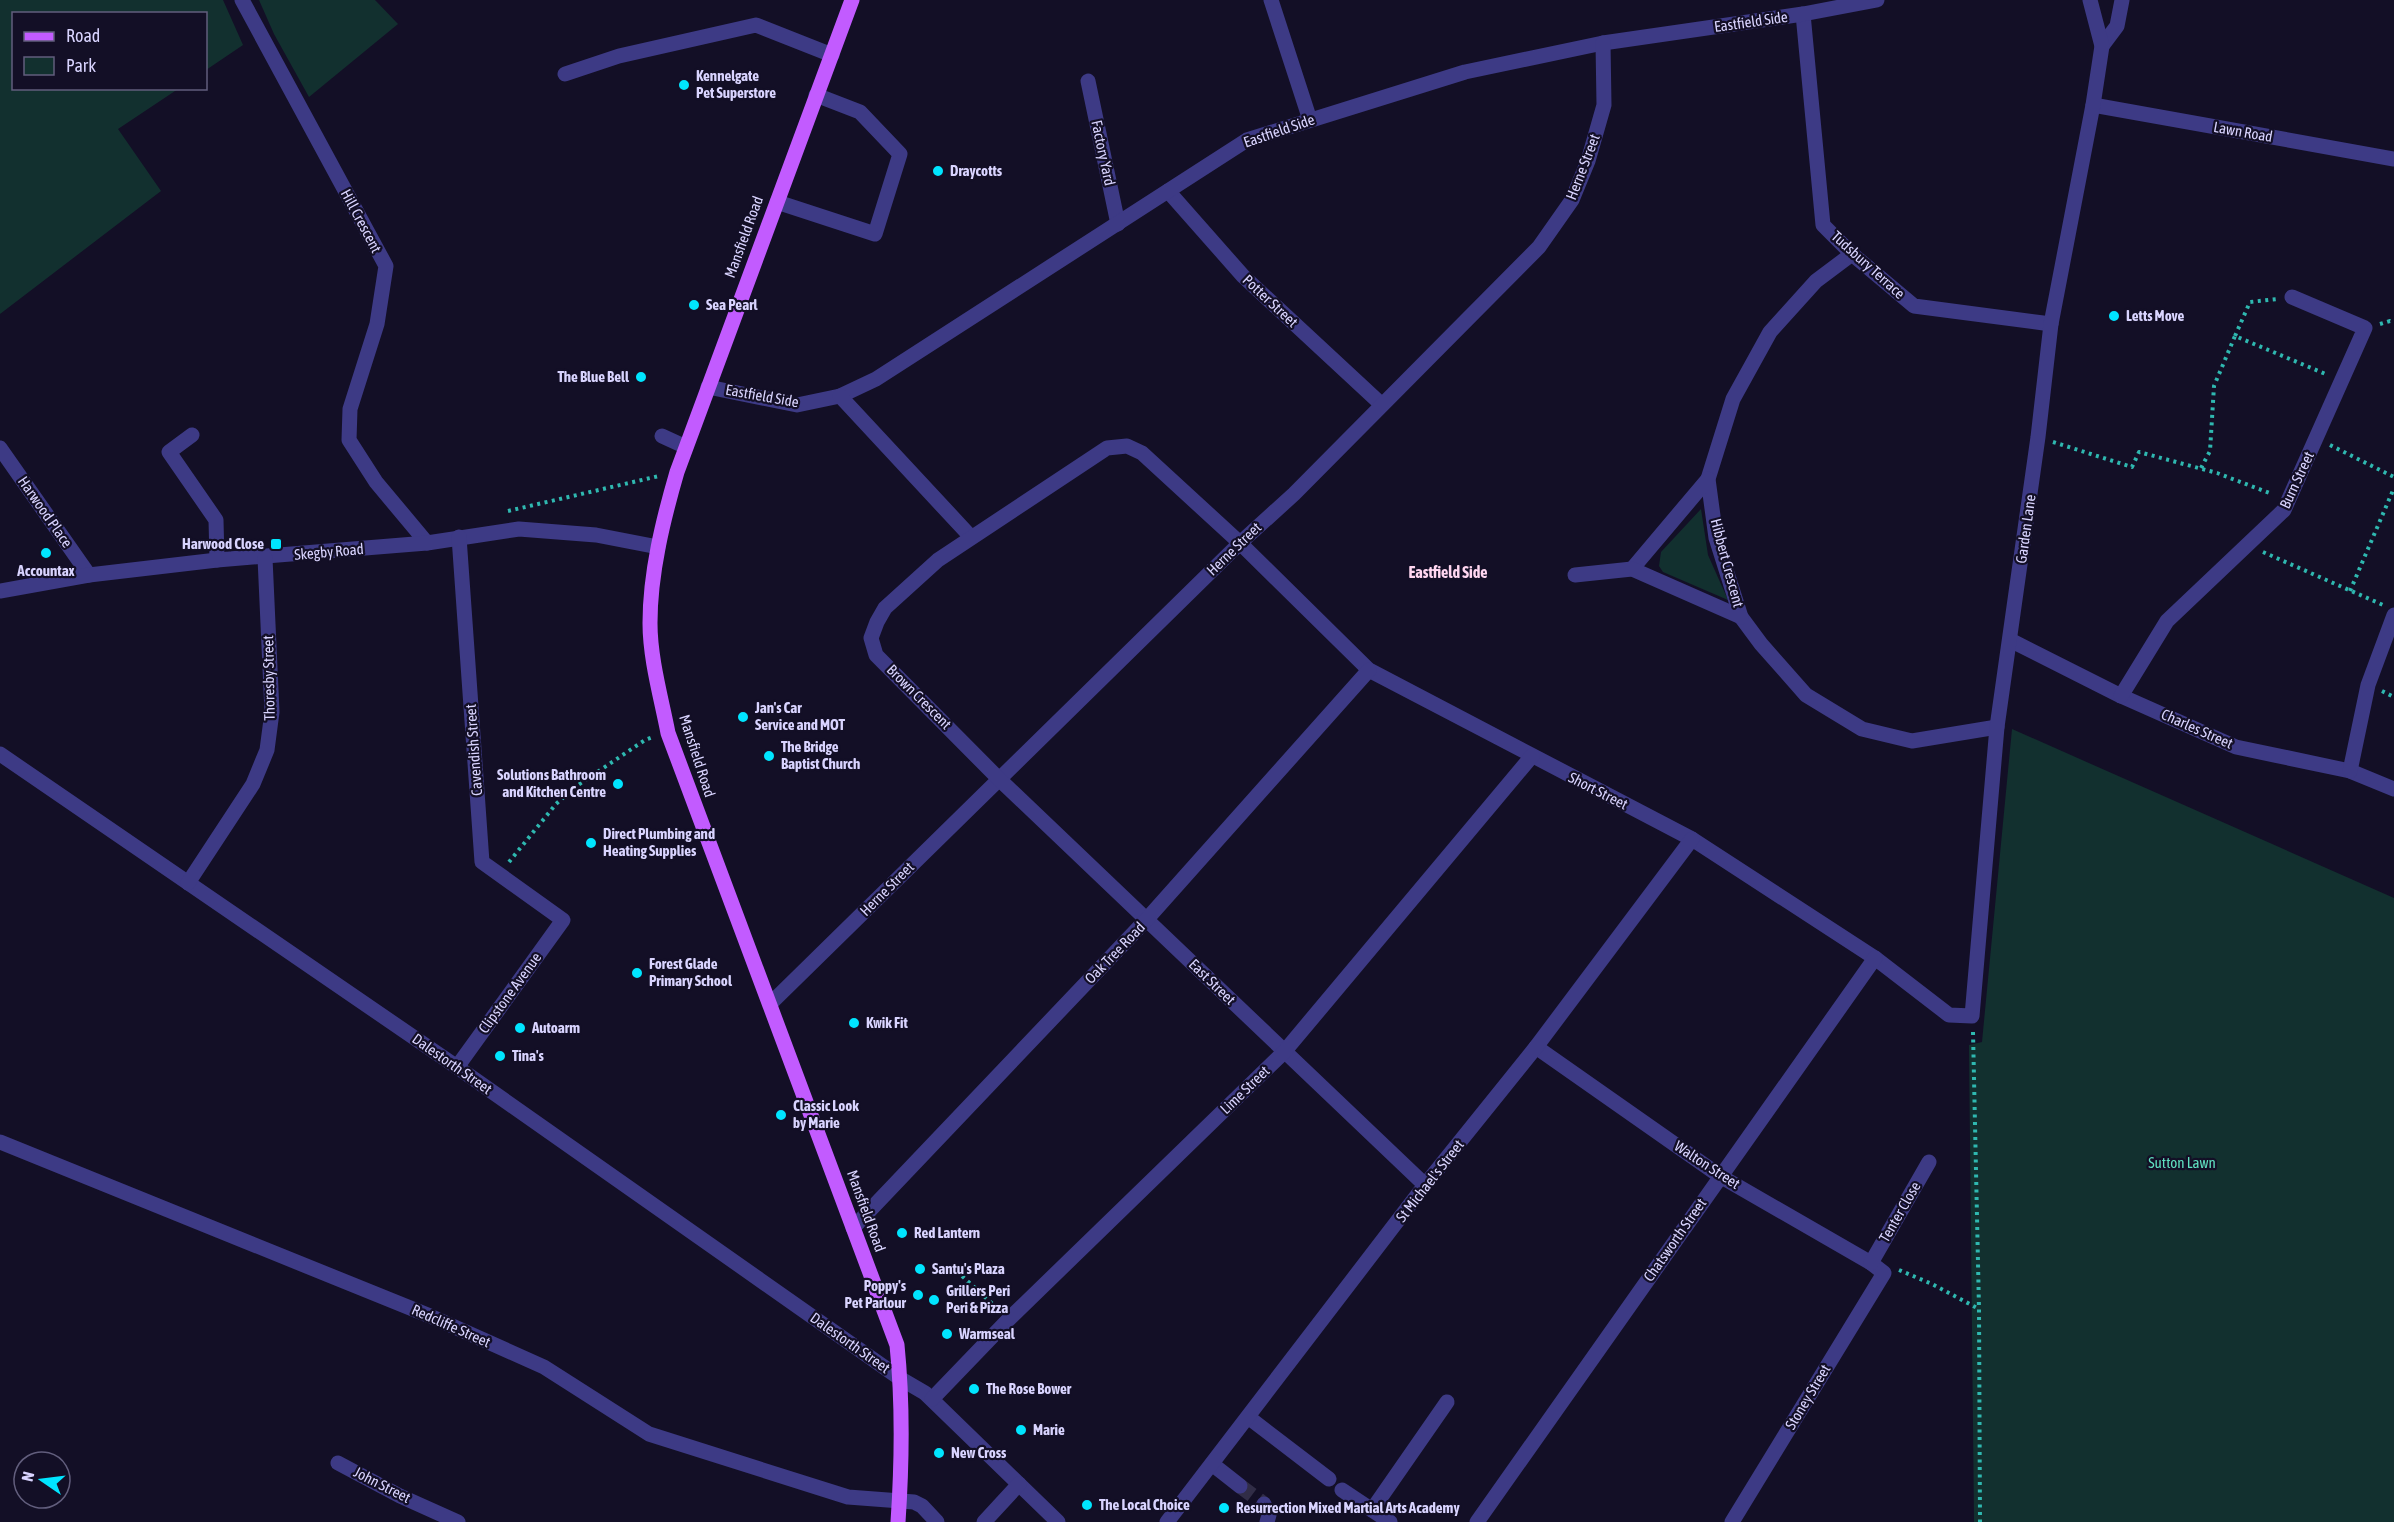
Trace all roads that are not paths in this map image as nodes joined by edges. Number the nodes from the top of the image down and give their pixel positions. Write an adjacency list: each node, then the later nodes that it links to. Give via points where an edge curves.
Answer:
1 (242, 0): 33 (street, Hill Crescent, via 386,267 377,324 350,409 349,440 376,482)
2 (852, 0): 10 (main road, Mansfield Road)
3 (1270, 0): 15 (street)
4 (1877, 0): 7 (street, Eastfield Side)
5 (2090, 0): 9 (street, Garden Lane)
6 (2122, 0): 9 (street, Garden Lane, via 2117,26)
7 (1803, 14): 8 (street, Eastfield Side); 20 (street, Tudsbury Terrace, via 1823,225)
8 (1603, 43): 15 (street, Eastfield Side, via 1465,72); 25 (street, Herne Street, via 1604,105 1572,200 1539,247)
9 (2102, 46): 14 (street, Garden Lane)
10 (832, 55): 11 (street, via 756,25 619,56); 13 (main road, Mansfield Road)
11 (566, 74)
12 (1088, 81): 19 (street, Factory Yard)
13 (816, 95): 18 (main road, Mansfield Road); 18 (street, via 860,112 900,154 874,234)
14 (2093, 105): 16 (street, Lawn Road); 22 (street, Garden Lane)
15 (1310, 120): 17 (street, Eastfield Side, via 1247,140)
16 (2394, 159)
17 (1168, 191): 19 (street, Eastfield Side); 25 (street, Potter Street, via 1243,276)
18 (777, 202): 23 (main road, Mansfield Road)
19 (1118, 224): 24 (street, Eastfield Side, via 876,379)
20 (1852, 254): 22 (street, Tudsbury Terrace, via 1914,306); 30 (street, Hibbert Crescent, via 1816,281 1770,332 1733,399)
21 (2292, 297): 46 (street, Burn Street, via 2365,328 2284,510 2167,621)
22 (2051, 324): 44 (street, Garden Lane)
23 (708, 387): 24 (street, Eastfield Side, via 797,405); 28 (main road, Mansfield Road)
24 (840, 396): 32 (street)
25 (1381, 404): 34 (street, Herne Street)
26 (192, 435): 37 (street, via 169,452 216,520)
27 (662, 436): 28 (street)
28 (686, 447): 35 (main road, Mansfield Road)
29 (0, 448): 39 (street, Harwood Place)
30 (1708, 479): 38 (street); 43 (street, Hibbert Crescent, via 1716,537)
31 (459, 537): 33 (street, Skegby Road); 35 (street, Skegby Road, via 519,529 596,535); 56 (street, Cavendish Street, via 482,862)
32 (971, 537): 34 (street, Brown Crescent, via 1107,448 1127,446 1142,453); 51 (street, Brown Crescent, via 938,560 885,608 871,638 876,655)
33 (427, 543): 36 (street, Skegby Road)
34 (1240, 543): 45 (street, Short Street); 51 (street, Herne Street)
35 (658, 547): 58 (main road, Mansfield Road, via 650,623 668,733)
36 (266, 558): 37 (street, Skegby Road); 54 (street, Thoresby Street, via 272,712 267,750 254,784)
37 (217, 560): 39 (street, Skegby Road)
38 (1632, 569): 40 (street); 43 (street)
39 (89, 575): 41 (street, Skegby Road)
40 (1575, 575)
41 (0, 591)
42 (2394, 615): 50 (street, via 2368,685)
43 (1741, 617): 47 (street, Hibbert Crescent, via 1806,695 1862,729 1912,741)
44 (2010, 640): 46 (street, Charles Street); 47 (street, Garden Lane)
45 (1369, 670): 49 (street, Short Street); 55 (street, Oak Tree Road)
46 (2121, 696): 50 (street, Charles Street, via 2236,747)
47 (1997, 727): 59 (street, Garden Lane)
48 (0, 754): 54 (street, Dalestorth Street)
49 (1532, 756): 53 (street, Short Street); 61 (street, Lime Street)
50 (2350, 771): 52 (street, Charles Street)
51 (999, 778): 55 (street, East Street); 58 (street, Herne Street)
52 (2394, 789)
53 (1692, 839): 57 (street, Short Street); 60 (street, St Michael's Street)
54 (188, 883): 62 (street, Dalestorth Street)
55 (1147, 919): 61 (street, East Street); 67 (street, Oak Tree Road)
56 (563, 920): 62 (street, Clipstone Avenue)
57 (1875, 958): 59 (street, Short Street, via 1949,1015); 65 (street, Chatsworth Street)
58 (770, 1004): 67 (main road, Mansfield Road)
59 (1972, 1016)
60 (1536, 1047): 65 (street, Walton Street); 66 (street, St Michael's Street)
61 (1284, 1052): 66 (street, East Street); 71 (street, Lime Street)
62 (457, 1067): 70 (street, Dalestorth Street)
63 (0, 1142): 80 (street, Redcliffe Street, via 544,1367 649,1434 848,1497)
64 (1929, 1162): 68 (street, Tenter Close)
65 (1720, 1176): 68 (street, Walton Street); 91 (street, Chatsworth Street)
66 (1425, 1185): 73 (street, St Michael's Street)
67 (854, 1228): 70 (main road, Mansfield Road, via 897,1345)
68 (1871, 1263): 69 (street, Walton Street)
69 (1884, 1273): 92 (street, Stoney Street)
70 (901, 1379): 71 (street, Dalestorth Street); 80 (main road, Mansfield Road)
71 (932, 1399): 77 (street, Dalestorth Street)
72 (1447, 1402): 82 (street)
73 (1248, 1417): 75 (street, St Michael's Street); 76 (street)
74 (339, 1463): 83 (street, John Street)
75 (1212, 1464): 78 (street); 88 (street, St Michael's Street)
76 (1329, 1479)
77 (1019, 1484): 86 (street); 87 (street, Dalestorth Street)
78 (1240, 1486)
79 (1342, 1490): 82 (street)
80 (899, 1500): 84 (main road, Mansfield Road); 85 (street, Redcliffe Street, via 922,1506)
81 (1263, 1503): 89 (street, via 1269,1515)
82 (1372, 1510): 90 (street)
83 (458, 1522)
84 (898, 1522)
85 (937, 1522)
86 (984, 1522)
87 (1058, 1522)
88 (1167, 1522)
89 (1267, 1522)
90 (1390, 1522)
91 (1476, 1522)
92 (1732, 1522)

